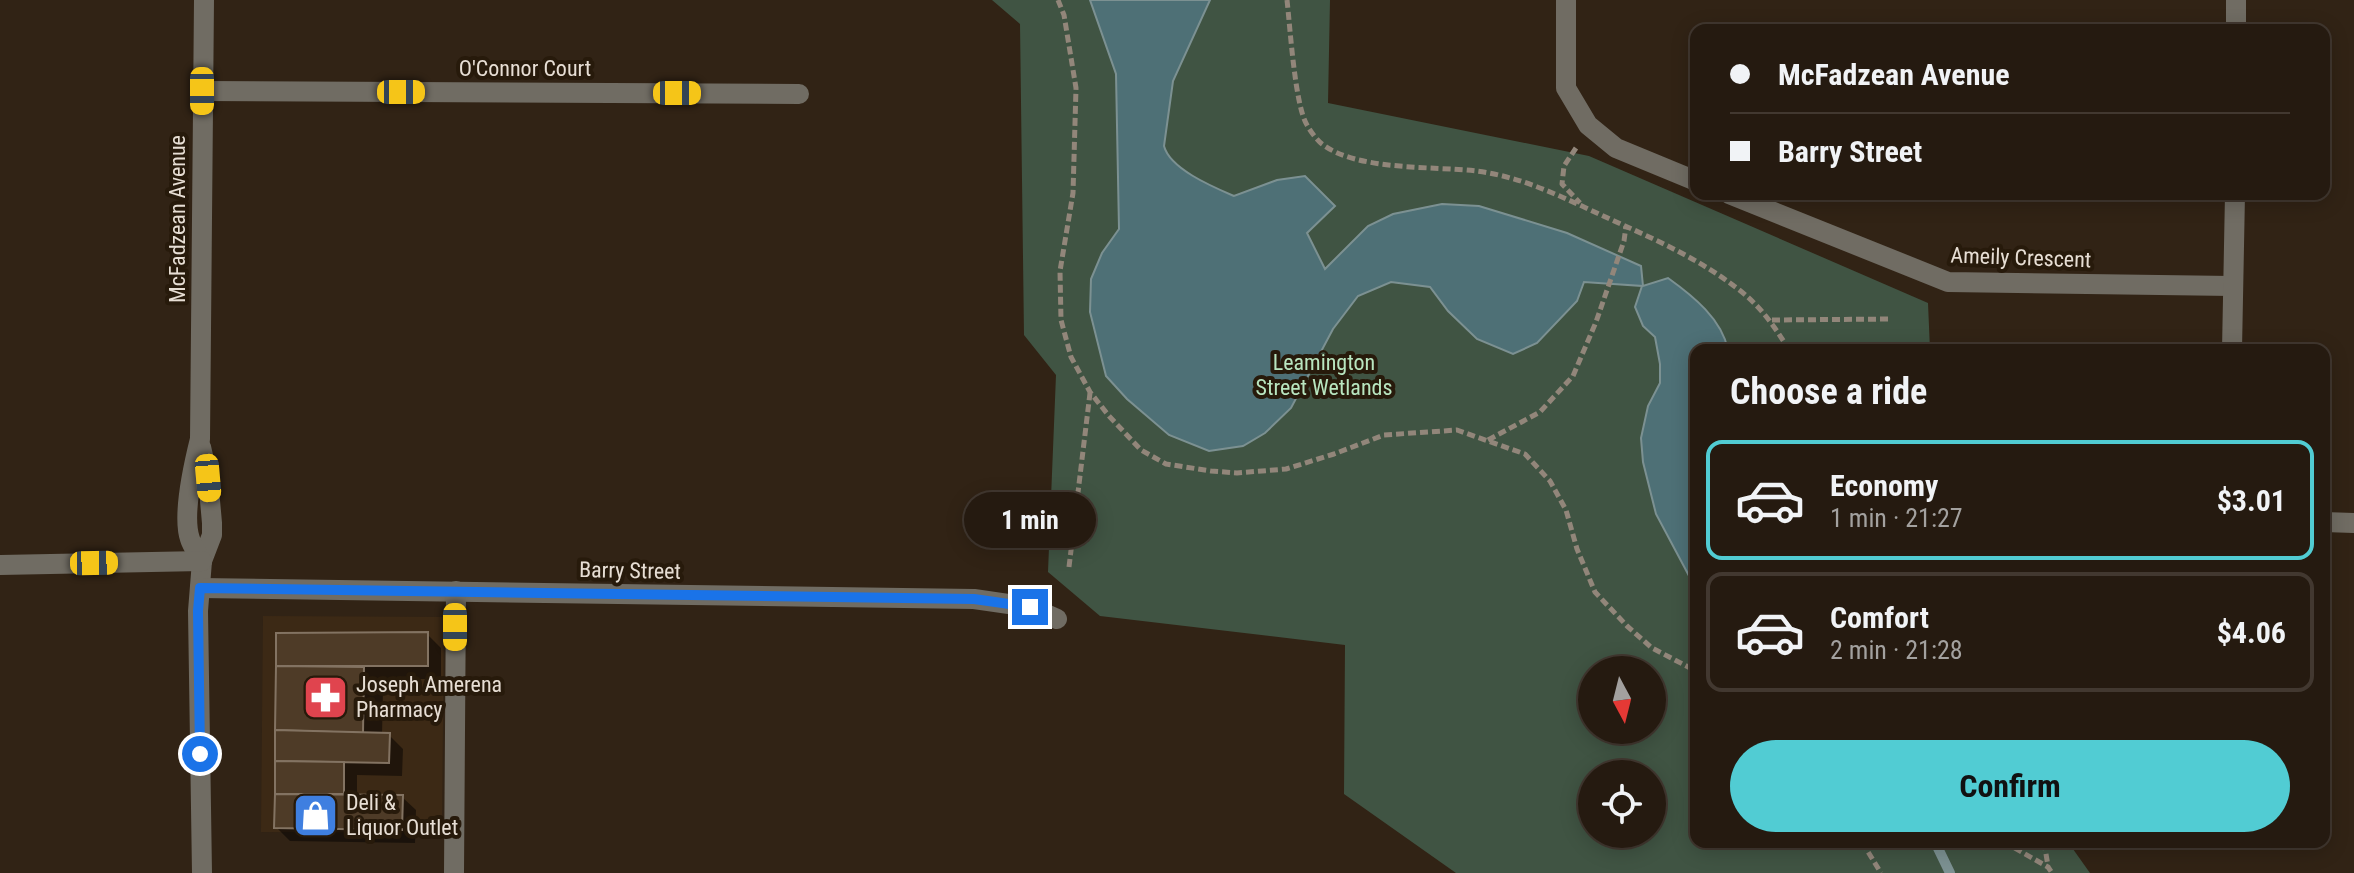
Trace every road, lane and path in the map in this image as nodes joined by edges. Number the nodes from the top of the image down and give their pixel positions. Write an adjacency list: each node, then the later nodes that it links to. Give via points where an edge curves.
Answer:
1 (204, 0): 7 (street, McFadzean Avenue)
2 (1058, 0): 20 (path, via 1076,88 1073,193 1060,271 1061,320 1071,357)
3 (1287, 0): 13 (path, via 1305,124 1321,143 1344,156 1385,164 1521,180)
4 (1566, 0): 9 (street, via 1566,88)
5 (2236, 0): 6 (street)
6 (2236, 24)
7 (202, 91): 8 (street, O'Connor Court); 24 (street, McFadzean Avenue, via 200,439 188,520 189,537)
8 (799, 94)
9 (1588, 125): 10 (street, via 1616,148); 13 (path, via 1564,166 1562,184)
10 (1690, 179)
11 (1744, 200): 15 (street, Ameily Crescent, via 1948,282)
12 (2235, 200): 15 (street)
13 (1583, 207): 14 (path)
14 (1626, 226): 17 (path, via 1684,253 1736,287); 21 (path, via 1573,376 1540,412)
15 (2232, 286): 19 (street)
16 (1891, 319): 17 (path)
17 (1771, 320): 18 (path)
18 (1785, 344)
19 (2232, 344)
20 (1090, 392): 21 (path, via 1141,450 1166,464 1211,471 1286,469 1384,435 1457,430); 26 (path)
21 (1488, 440): 30 (path, via 1525,454 1550,481 1595,592 1652,648)
22 (2330, 522): 23 (street)
23 (2354, 523)
24 (202, 561): 25 (street); 27 (street, McFadzean Avenue)
25 (0, 565)
26 (1069, 567)
27 (200, 588): 28 (street, Barry Street); 35 (street, McFadzean Avenue)
28 (456, 591): 29 (street, Barry Street, via 974,599 1030,607); 36 (street)
29 (1057, 619)
30 (1690, 668)
31 (1866, 848): 37 (path)
32 (2014, 848): 34 (path)
33 (2045, 848): 34 (path)
34 (2050, 870)
35 (202, 873)
36 (454, 873)
37 (1881, 873)

